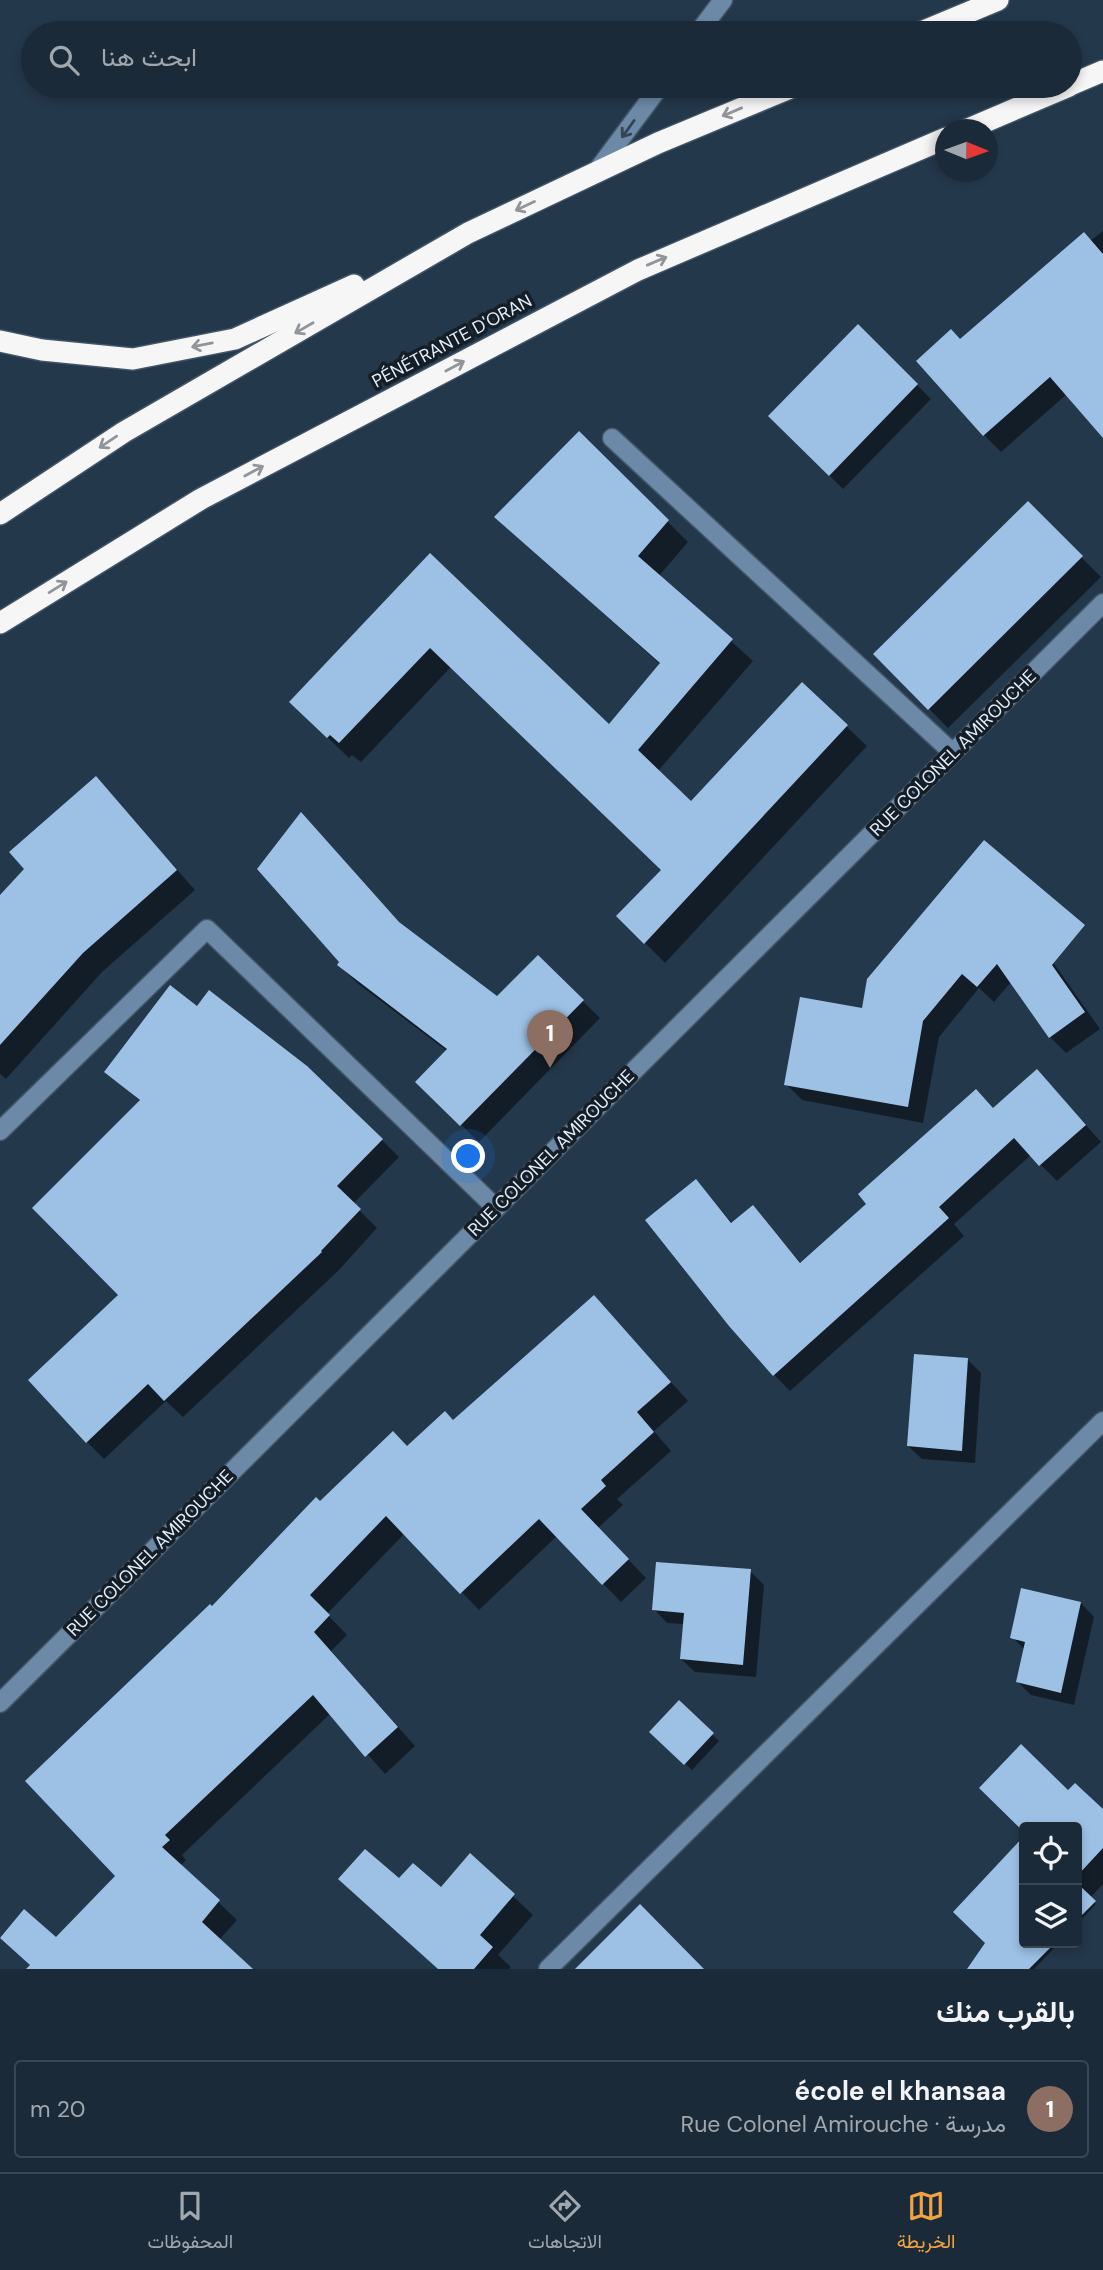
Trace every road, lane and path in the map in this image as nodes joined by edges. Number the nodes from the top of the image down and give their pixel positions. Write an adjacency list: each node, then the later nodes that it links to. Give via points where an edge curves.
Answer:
1 (723, 0): 3 (street)
2 (999, 0): 4 (highway)
3 (707, 21)
4 (948, 21)
5 (1103, 71): 6 (highway)
6 (1082, 80)
7 (651, 98): 12 (street, one-way to 12)
8 (767, 98): 12 (highway, one-way to 12)
9 (1041, 98): 10 (highway)
10 (992, 119)
11 (935, 143): 18 (highway, PÉNÉTRANTE D'ORAN, one-way to 11, via 201,499 638,270)
12 (596, 172): 13 (highway, one-way to 13)
13 (468, 233): 14 (highway, one-way to 14, via 235,339 133,359 42,351); 16 (highway, one-way to 16, via 124,432)
14 (0, 341)
15 (612, 438): 19 (street)
16 (0, 514)
17 (1103, 603): 19 (street, RUE COLONEL AMIROUCHE)
18 (0, 623)
19 (953, 753): 21 (street, RUE COLONEL AMIROUCHE)
20 (0, 1131): 21 (street, via 207,929)
21 (496, 1208): 23 (street, RUE COLONEL AMIROUCHE)
22 (1103, 1421): 24 (street)
23 (0, 1703)
24 (548, 1969)

